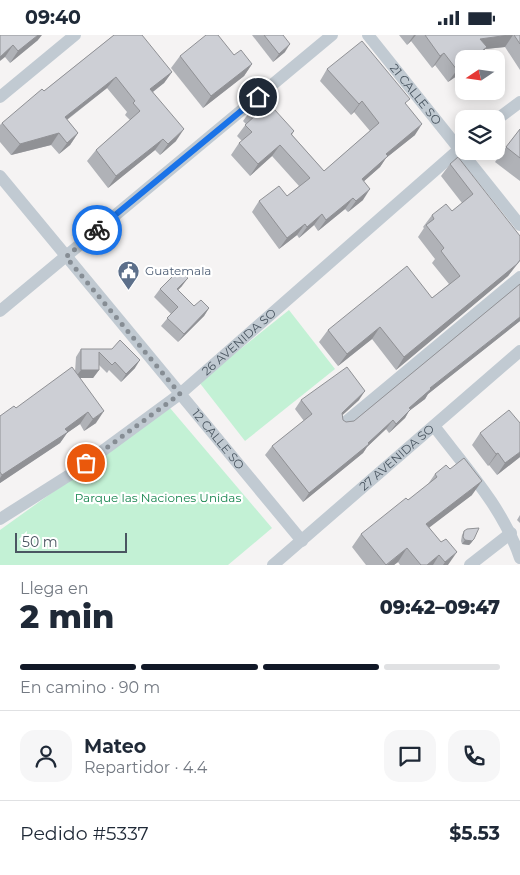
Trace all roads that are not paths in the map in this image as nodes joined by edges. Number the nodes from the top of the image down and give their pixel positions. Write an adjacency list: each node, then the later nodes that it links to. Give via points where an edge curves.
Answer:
1 (75, 35): 4 (street)
2 (332, 35): 12 (street)
3 (368, 35): 7 (street, 21 CALLE SO)
4 (0, 97)
5 (520, 102): 6 (street)
6 (505, 113)
7 (455, 139)
8 (455, 153): 16 (street, 26 AVENIDA SO)
9 (472, 160): 11 (street, 21 CALLE SO)
10 (0, 176): 12 (street, 12 CALLE SO)
11 (520, 225)
12 (66, 257): 14 (street); 16 (street, 12 CALLE SO)
13 (520, 277): 17 (street)
14 (0, 311)
15 (520, 351): 18 (street, 27 AVENIDA SO)
16 (180, 394): 19 (street, 26 AVENIDA SO, via 71,474); 21 (street, 12 CALLE SO)
17 (343, 424)
18 (434, 426): 20 (street, via 497,508); 21 (street, 27 AVENIDA SO)
19 (0, 519)
20 (510, 533): 22 (street); 24 (street)
21 (302, 541): 23 (street, 27 AVENIDA SO)
22 (520, 558)
23 (273, 565)
24 (470, 565)

